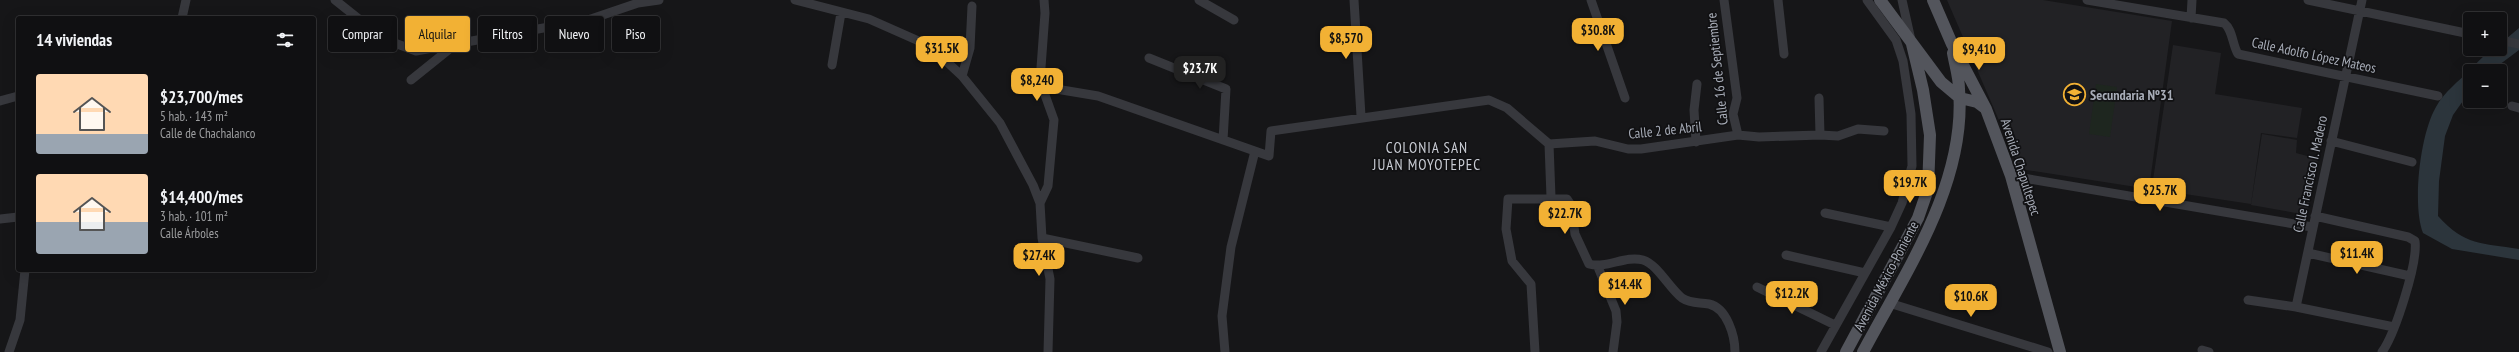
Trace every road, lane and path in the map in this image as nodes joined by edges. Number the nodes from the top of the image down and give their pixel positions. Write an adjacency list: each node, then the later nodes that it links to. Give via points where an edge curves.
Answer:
1 (186, 0): 23 (street)
2 (659, 0): 18 (street)
3 (795, 0): 22 (street)
4 (1044, 0): 42 (street, via 1040,68 1040,81)
5 (1199, 0): 25 (street)
6 (1354, 0): 50 (street)
7 (1591, 0): 45 (street)
8 (1724, 0): 52 (street, Calle 16 de Septiembre, via 1737,98 1733,114)
9 (1778, 0): 35 (street)
10 (1867, 0): 27 (street)
11 (1902, 0): 30 (street)
12 (1933, 0): 31 (main road, Avenida Chapultepec)
13 (2087, 0): 24 (street, Calle Adolfo López Mateos)
14 (2192, 0): 24 (street)
15 (2308, 0): 21 (street)
16 (2362, 0): 21 (street, Calle Francisco I. Madero)
17 (337, 1): 33 (street, via 384,39)
18 (638, 2): 29 (street, via 588,20)
19 (1883, 4): 27 (main road, Avenida México-Poniente)
20 (972, 6): 38 (street, via 970,48)
21 (2360, 10): 26 (street); 39 (street, Calle Francisco I. Madero)
22 (841, 13): 37 (street); 38 (street, via 895,29 930,46)
23 (182, 16)
24 (2191, 18): 39 (street, Calle Adolfo López Mateos, via 2224,22 2229,27 2233,46 2238,54)
25 (1234, 20)
26 (2463, 32)
27 (1900, 37): 30 (main road, Avenida México-Poniente); 67 (street, via 1909,88 1913,151 1909,180)
28 (2507, 41): 32 (street)
29 (470, 43)
30 (1912, 44): 47 (main road, Avenida México-Poniente, via 1941,82); 90 (main road, Avenida México-Poniente, via 1924,90 1930,135 1928,189 1918,218)
31 (1952, 44): 47 (main road); 49 (main road, Avenida Chapultepec)
32 (2519, 44)
33 (405, 48)
34 (446, 52): 40 (street)
35 (1784, 54)
36 (1149, 58): 54 (street, via 1226,89)
37 (832, 65)
38 (962, 76): 62 (street, via 1000,123 1033,184)
39 (2346, 76): 43 (street, Calle Adolfo López Mateos); 55 (street, Calle Francisco I. Madero)
40 (410, 80)
41 (1697, 84): 56 (street, via 1694,110)
42 (1044, 87): 54 (street, via 1098,96); 62 (street, via 1054,120 1054,130 1048,186)
43 (2438, 96)
44 (16, 97): 48 (street)
45 (1625, 98)
46 (1819, 98): 53 (street)
47 (1960, 98): 49 (main road, via 1977,102); 79 (main road, Avenida México-Poniente, via 1956,136 1943,197)
48 (0, 101)
49 (1986, 109): 60 (main road, Avenida Chapultepec)
50 (1361, 116): 57 (street, via 1489,100 1507,108); 58 (street, via 1271,131 1269,156)
51 (1884, 131): 53 (street, Calle 2 de Abril, via 1858,129 1838,136)
52 (1738, 135): 53 (street, Calle 2 de Abril); 56 (street, Calle 2 de Abril)
53 (1820, 135)
54 (1223, 140): 58 (street)
55 (2331, 141): 59 (street); 64 (street, Calle Francisco I. Madero)
56 (1696, 142): 57 (street, Calle 2 de Abril, via 1641,149 1628,149 1595,141)
57 (1549, 144): 61 (street)
58 (1255, 151): 85 (street, via 1231,248 1222,316)
59 (2412, 162)
60 (2011, 176): 68 (street); 93 (main road, Avenida Chapultepec)
61 (1551, 197): 73 (street, via 1567,198 1571,205 1575,234 1584,255 1589,264); 86 (street, via 1508,199 1506,229 1512,261 1531,284)
62 (1040, 203): 69 (street)
63 (1825, 213): 67 (street)
64 (2315, 216): 68 (street, Calle Francisco I. Madero); 76 (street, via 2408,237 2415,241 2416,250)
65 (16, 217): 66 (street)
66 (0, 219)
67 (1891, 227): 75 (street)
68 (2312, 227): 70 (street, Calle Francisco I. Madero)
69 (1042, 238): 72 (street); 84 (street, via 1050,278)
70 (2308, 254): 76 (street); 80 (street, Calle Francisco I. Madero)
71 (1786, 255): 75 (street)
72 (1138, 258)
73 (1598, 267): 87 (street, via 1616,312); 88 (street, via 1635,259 1650,263 1682,298 1717,308 1733,332)
74 (26, 272): 83 (street, via 20,320)
75 (1865, 274): 81 (street)
76 (2410, 276): 82 (street)
77 (1758, 287): 81 (street)
78 (2248, 300): 80 (street)
79 (1888, 303): 91 (main road, Avenida México-Poniente); 92 (street)
80 (2296, 307): 82 (street)
81 (1835, 325): 89 (street)
82 (2394, 327): 94 (street)
83 (9, 352)
84 (1048, 352)
85 (1225, 352)
86 (1535, 352)
87 (1613, 352)
88 (1735, 352)
89 (1821, 352)
90 (1846, 352)
91 (1863, 352)
92 (2048, 352)
93 (2060, 352)
94 (2382, 352)

